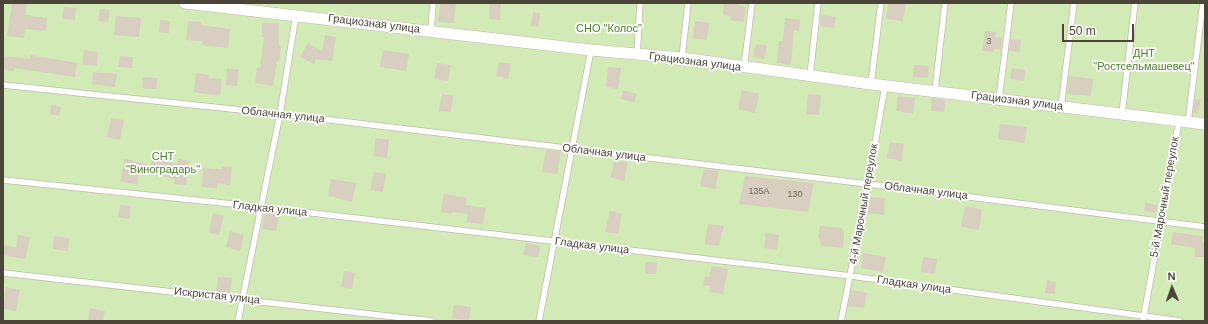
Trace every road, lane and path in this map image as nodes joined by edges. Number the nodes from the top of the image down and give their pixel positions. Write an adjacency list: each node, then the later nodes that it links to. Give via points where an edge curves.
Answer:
1 (186, 3): 13 (street, Грациозная улица)
2 (433, 3): 15 (lane)
3 (640, 3): 17 (lane)
4 (688, 3): 18 (lane)
5 (752, 3): 19 (lane)
6 (818, 3): 20 (lane)
7 (881, 3): 21 (lane)
8 (945, 3): 24 (lane)
9 (1011, 3): 25 (lane)
10 (1074, 3): 26 (lane)
11 (1135, 3): 28 (lane)
12 (1203, 3): 29 (lane, 5-й Марочный переулок)
13 (230, 6): 14 (street, Грациозная улица)
14 (296, 15): 15 (street, Грациозная улица); 27 (lane)
15 (431, 32): 16 (street, Грациозная улица)
16 (591, 50): 17 (street, Грациозная улица); 31 (lane)
17 (637, 55): 18 (street, Грациозная улица)
18 (682, 58): 19 (street, Грациозная улица)
19 (744, 68): 20 (street, Грациозная улица)
20 (810, 76): 21 (street, Грациозная улица)
21 (871, 84): 23 (street, Грациозная улица)
22 (3, 85): 27 (lane, Облачная улица)
23 (885, 86): 24 (street, Грациозная улица); 33 (lane, 4-й Марочный переулок)
24 (935, 91): 25 (street, Грациозная улица)
25 (999, 99): 26 (street, Грациозная улица)
26 (1061, 107): 28 (street, Грациозная улица)
27 (280, 114): 31 (lane, Облачная улица); 34 (lane)
28 (1122, 114): 29 (street, Грациозная улица)
29 (1183, 121): 30 (street, Грациозная улица); 35 (lane, 5-й Марочный переулок)
30 (1205, 124)
31 (572, 149): 33 (lane, Облачная улица); 37 (lane)
32 (3, 180): 34 (lane, Гладкая улица)
33 (868, 184): 35 (lane, Облачная улица); 39 (lane, 4-й Марочный переулок)
34 (261, 207): 37 (lane, Гладкая улица); 40 (lane)
35 (1162, 222): 36 (lane, Облачная улица); 41 (lane, 5-й Марочный переулок)
36 (1205, 227)
37 (554, 241): 39 (lane, Гладкая улица); 44 (lane)
38 (3, 273): 40 (lane, Искристая улица)
39 (851, 276): 41 (lane, Гладкая улица); 45 (lane, 4-й Марочный переулок)
40 (242, 299): 42 (lane); 43 (lane, Искристая улица)
41 (1143, 319): 46 (lane, Гладкая улица)
42 (238, 321)
43 (432, 321)
44 (540, 321)
45 (841, 321)
46 (1180, 321)

